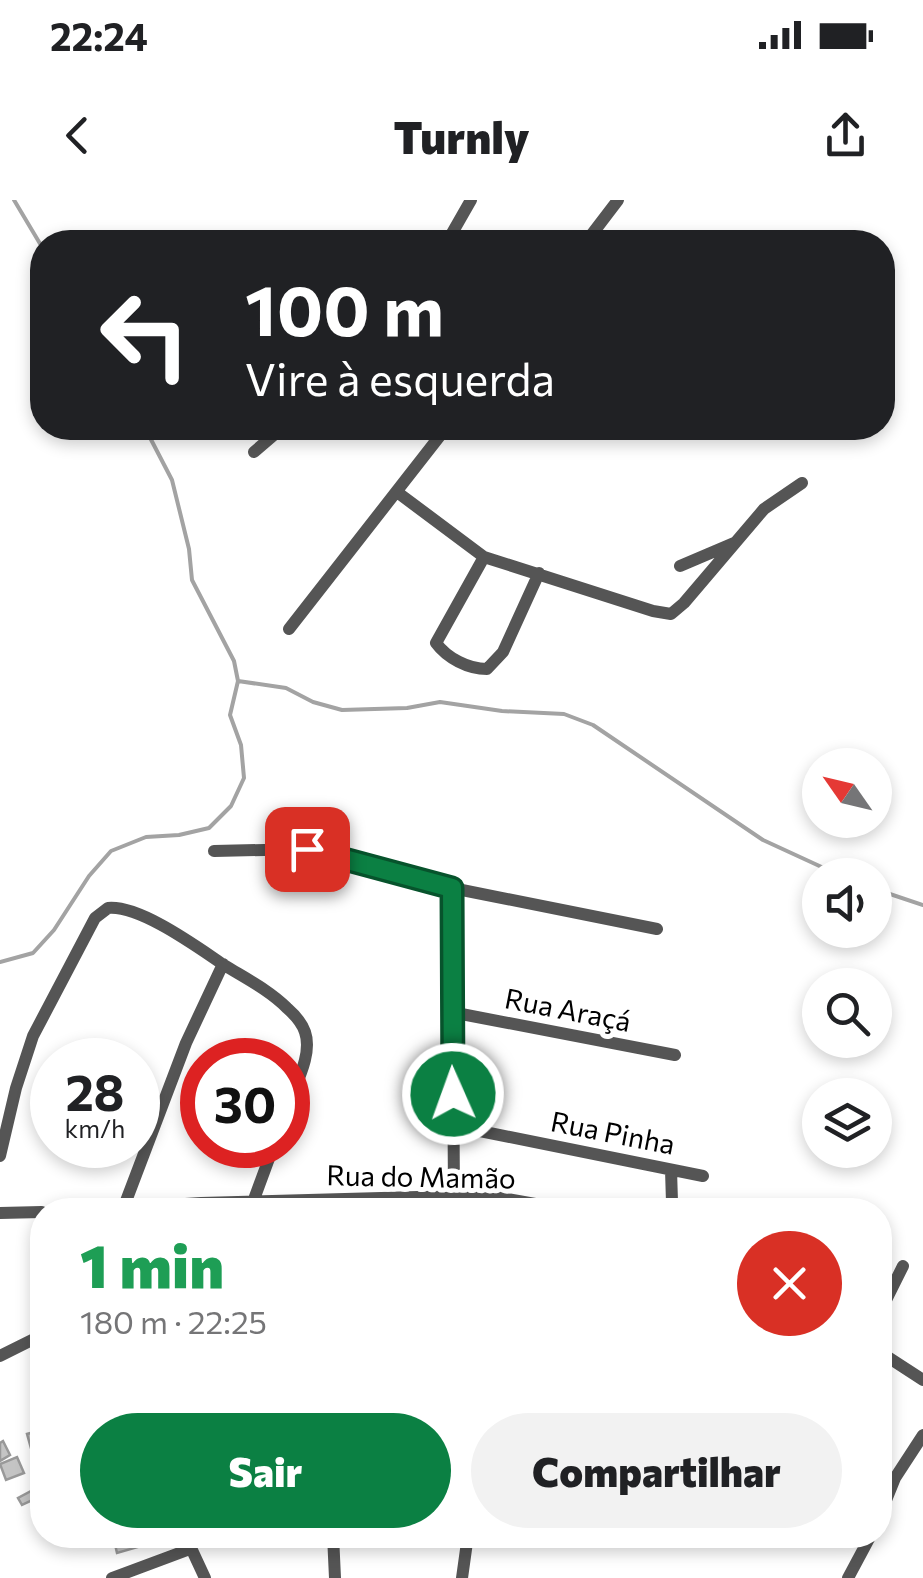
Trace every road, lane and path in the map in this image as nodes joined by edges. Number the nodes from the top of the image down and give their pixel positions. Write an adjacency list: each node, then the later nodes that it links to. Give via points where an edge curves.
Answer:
1 (471, 200): 3 (street)
2 (618, 200): 4 (street)
3 (454, 230)
4 (595, 230)
5 (268, 440): 7 (street)
6 (437, 440): 9 (street)
7 (254, 452)
8 (802, 483): 10 (street, via 764,509)
9 (397, 492): 11 (street); 14 (street)
10 (736, 542): 12 (street); 13 (street, via 670,614)
11 (484, 557): 13 (street); 13 (street, via 436,643 474,669 487,669 502,652)
12 (680, 566)
13 (540, 573)
14 (288, 629)
15 (214, 851): 16 (street, via 307,849)
16 (452, 888): 17 (street); 19 (street)
17 (657, 929)
18 (223, 964): 20 (street, via 287,1007); 23 (street, via 125,909 102,910 33,1036); 28 (street)
19 (451, 1012): 21 (street, Rua Araçá); 22 (street)
20 (306, 1038)
21 (674, 1056)
22 (455, 1126): 25 (street, Rua Pinha); 27 (street)
23 (0, 1156)
24 (266, 1168): 29 (street)
25 (671, 1170): 26 (street, Rua Pinha); 32 (street)
26 (702, 1176)
27 (454, 1196): 30 (street, Rua do Mamão); 31 (street, Rua do Mamão)
28 (127, 1198)
29 (255, 1198)
30 (387, 1198)
31 (497, 1198)
32 (672, 1198)
33 (30, 1212): 34 (street)
34 (0, 1213)
35 (903, 1266): 36 (street)
36 (892, 1288)
37 (30, 1341): 38 (street)
38 (0, 1356)
39 (892, 1360): 40 (street)
40 (923, 1380)
41 (923, 1434): 43 (street)
42 (892, 1477): 43 (street)
43 (895, 1478): 44 (street)
44 (892, 1485)
45 (175, 1548): 50 (street)
46 (191, 1548): 51 (street)
47 (334, 1548): 52 (street)
48 (466, 1548): 53 (street)
49 (863, 1548): 54 (street)
50 (112, 1578)
51 (205, 1578)
52 (335, 1578)
53 (462, 1578)
54 (848, 1578)

